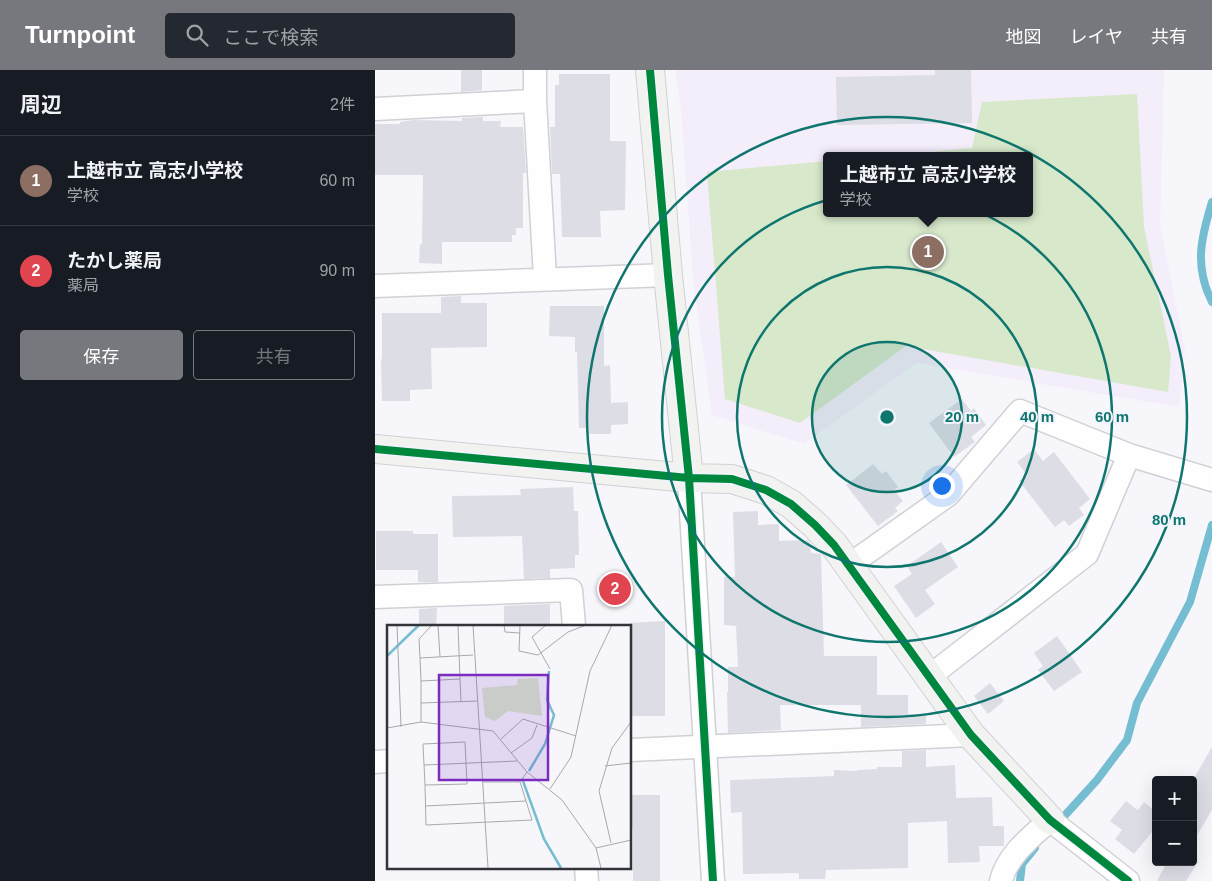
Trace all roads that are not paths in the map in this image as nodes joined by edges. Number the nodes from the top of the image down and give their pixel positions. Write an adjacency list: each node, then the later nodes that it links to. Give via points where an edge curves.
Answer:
1 (535, 70): 3 (street)
2 (650, 70): 5 (street)
3 (535, 100): 4 (street); 6 (street)
4 (375, 109)
5 (668, 275): 6 (street); 10 (street)
6 (545, 278): 7 (street)
7 (375, 286)
8 (375, 449): 10 (street)
9 (1129, 455): 11 (street); 12 (street, via 1020,411 948,495); 15 (street, via 1087,554)
10 (689, 478): 12 (street, via 732,479 766,490 791,504 815,525); 17 (street)
11 (1212, 480)
12 (848, 566): 15 (street)
13 (375, 597): 14 (street, via 571,590)
14 (573, 625)
15 (930, 676): 16 (street)
16 (971, 735): 17 (street); 19 (street)
17 (705, 746): 18 (street); 22 (street)
18 (631, 750)
19 (1052, 821): 23 (street, via 1023,844); 24 (street)
20 (586, 868): 21 (street)
21 (587, 881)
22 (713, 881)
23 (1001, 881)
24 (1128, 881)

